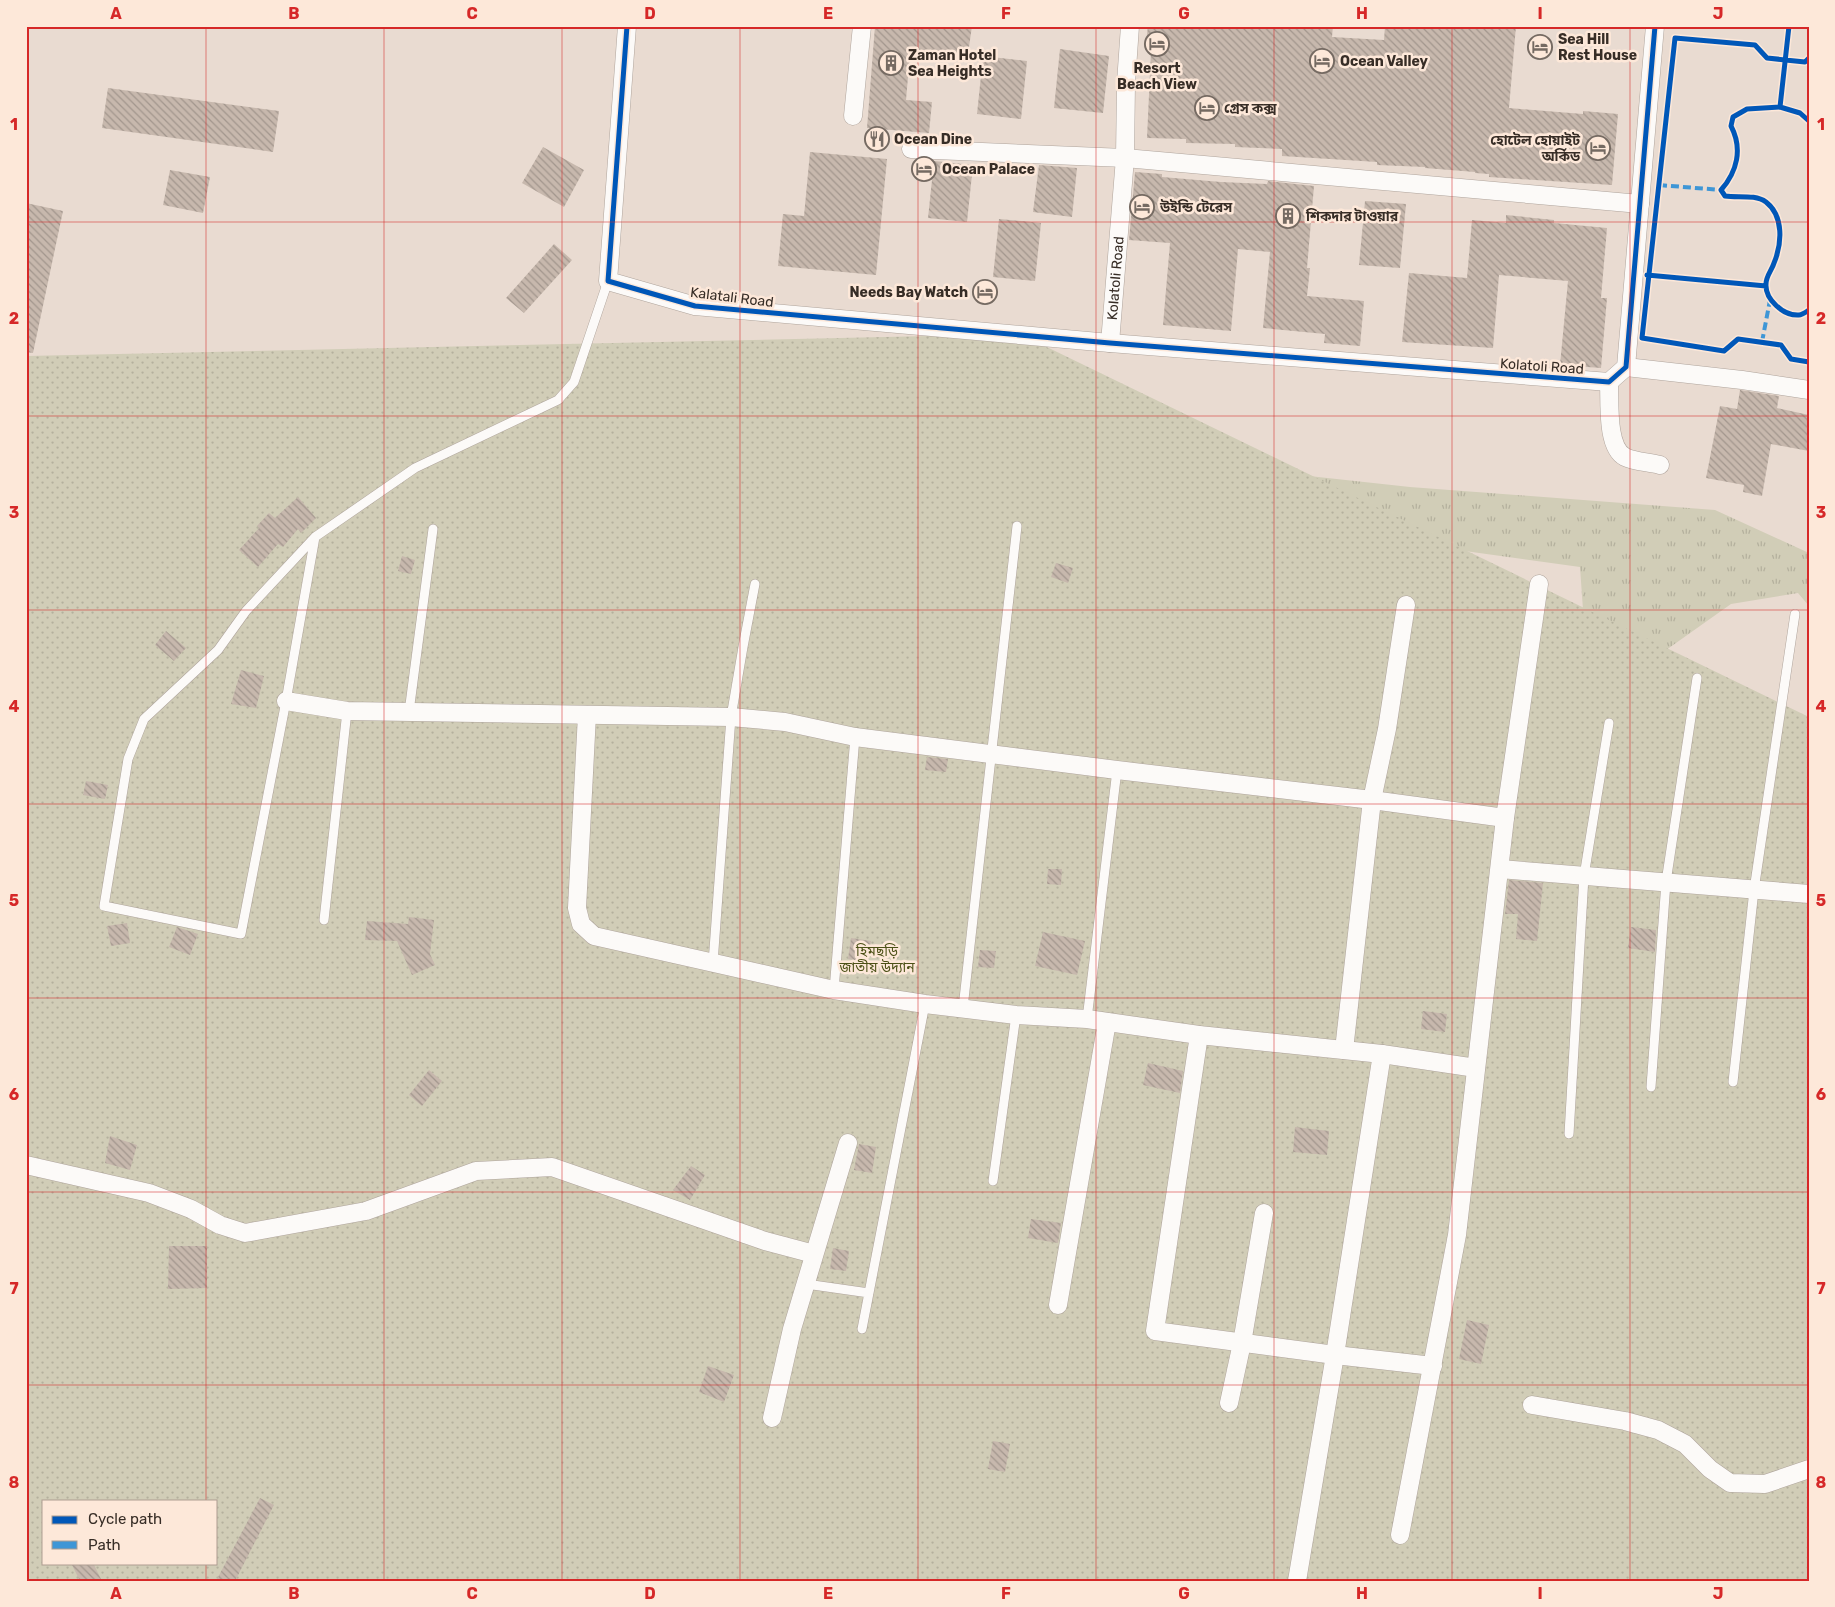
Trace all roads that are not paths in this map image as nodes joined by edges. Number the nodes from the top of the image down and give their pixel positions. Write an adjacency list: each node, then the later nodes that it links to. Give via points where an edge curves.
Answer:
1 (626, 26): 9 (street)
2 (862, 26): 5 (street)
3 (1130, 26): 7 (street, Kolatoli Road)
4 (1656, 26): 8 (street)
5 (853, 116)
6 (911, 149): 7 (street)
7 (1125, 158): 8 (street); 10 (street, Kolatoli Road)
8 (1640, 204): 11 (street)
9 (608, 281): 10 (street, Kalatali Road, via 695,306); 17 (lane, via 574,382 558,400 415,468)
10 (1110, 344): 12 (street, Kolatoli Road)
11 (1626, 367): 12 (street); 13 (street)
12 (1609, 382): 14 (street, via 1611,435 1616,448 1626,458)
13 (1809, 390)
14 (1660, 465)
15 (1018, 526): 30 (lane)
16 (433, 529): 25 (lane)
17 (315, 537): 23 (lane); 23 (lane, via 246,611 218,650 144,719 128,759 104,906 240,934)
18 (755, 584): 27 (lane)
19 (1539, 584): 33 (street)
20 (1406, 605): 32 (street, via 1387,730)
21 (1795, 614): 37 (lane)
22 (1697, 678): 36 (lane)
23 (286, 702): 24 (street)
24 (347, 711): 25 (street); 39 (lane)
25 (409, 712): 26 (street)
26 (587, 714): 27 (street); 40 (street, via 577,908 581,924 594,936)
27 (731, 717): 29 (street, via 785,722); 40 (lane)
28 (1608, 723): 35 (lane)
29 (855, 737): 30 (street); 41 (lane)
30 (991, 754): 31 (street); 43 (lane)
31 (1117, 770): 32 (street); 45 (lane)
32 (1372, 800): 33 (street); 48 (street)
33 (1504, 818): 34 (street)
34 (1500, 869): 35 (street); 50 (street)
35 (1584, 876): 36 (street); 53 (lane)
36 (1666, 882): 37 (street); 52 (lane)
37 (1754, 890): 38 (street); 51 (lane)
38 (1809, 894)
39 (324, 920)
40 (713, 963): 41 (street)
41 (834, 990): 42 (street)
42 (925, 1004): 43 (street); 60 (lane)
43 (963, 1008): 44 (street)
44 (1016, 1015): 45 (street); 56 (lane)
45 (1087, 1019): 46 (street)
46 (1107, 1022): 47 (street); 61 (street)
47 (1199, 1035): 48 (street); 63 (street, via 1156,1331)
48 (1344, 1050): 49 (street)
49 (1382, 1054): 50 (street); 64 (street)
50 (1476, 1068): 65 (street, via 1456,1235)
51 (1734, 1082)
52 (1651, 1087)
53 (1569, 1134)
54 (848, 1143): 58 (street)
55 (26, 1165): 58 (street, via 150,1193 245,1233 366,1212 476,1172 552,1167 765,1241)
56 (993, 1181)
57 (1264, 1213): 63 (street)
58 (814, 1254): 59 (street)
59 (806, 1284): 60 (lane); 68 (street, via 792,1329)
60 (869, 1293): 62 (lane)
61 (1058, 1305)
62 (862, 1329)
63 (1242, 1343): 64 (street); 66 (street)
64 (1335, 1355): 65 (street); 71 (street)
65 (1433, 1366): 70 (street)
66 (1229, 1402)
67 (1532, 1406): 69 (street, via 1625,1421 1658,1430 1685,1444 1710,1469 1730,1483 1766,1484)
68 (772, 1418)
69 (1809, 1469)
70 (1400, 1535)
71 (1297, 1581)

